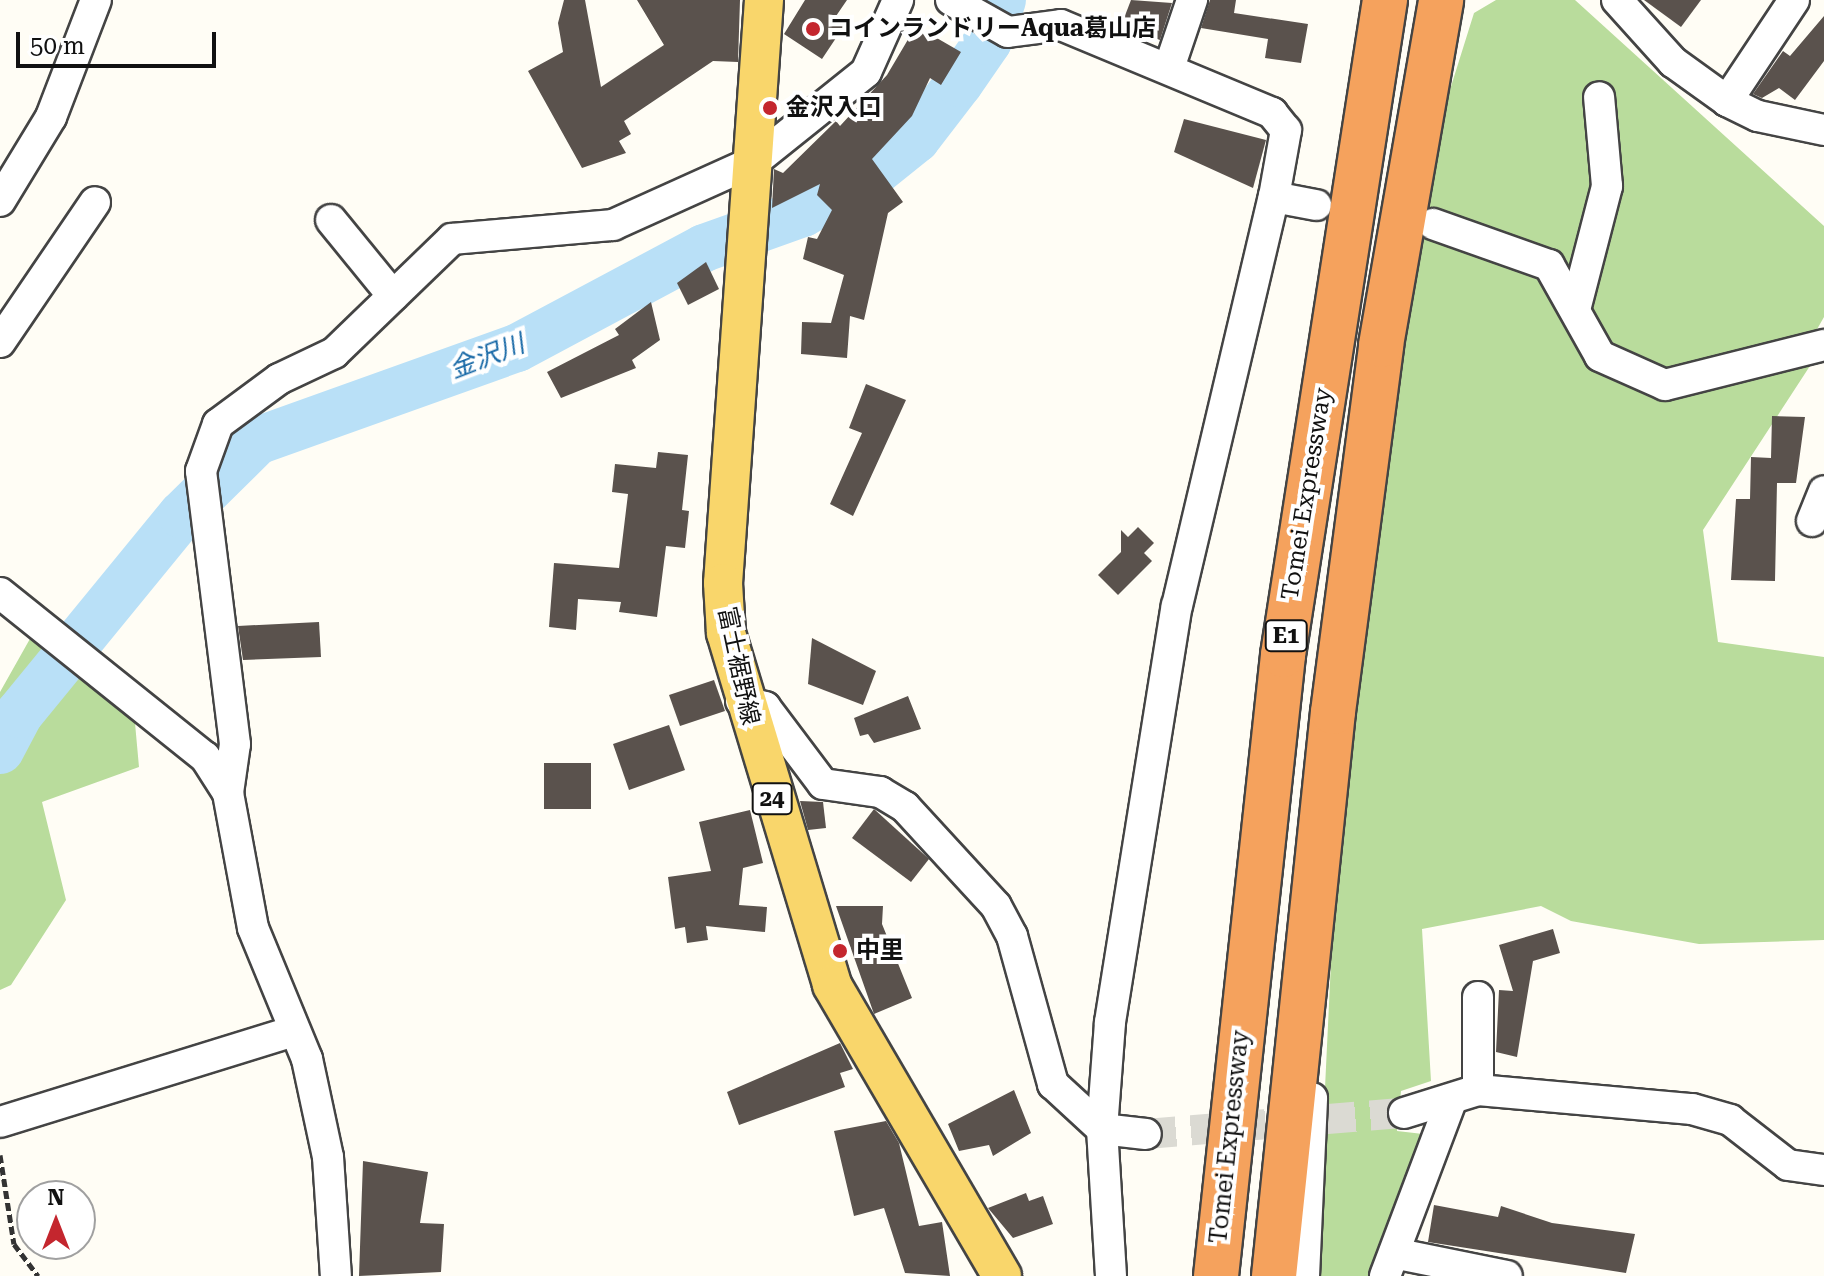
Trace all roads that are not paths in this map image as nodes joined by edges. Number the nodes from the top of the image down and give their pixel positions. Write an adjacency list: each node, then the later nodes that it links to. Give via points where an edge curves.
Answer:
1 (96, 0): 17 (street, via 51,117)
2 (764, 0): 15 (main road, 富士裾野線 / 24)
3 (898, 0): 15 (street, via 866,72)
4 (951, 0): 10 (street, via 1008,32)
5 (1192, 0): 11 (street)
6 (1385, 0): 44 (highway, Tomei Expressway / E1, via 1283,655)
7 (1441, 0): 31 (highway, E1, via 1381,345)
8 (1617, 0): 13 (street, via 1673,62)
9 (1794, 0): 13 (street)
10 (1064, 12): 11 (street)
11 (1169, 68): 16 (street, via 1281,119)
12 (1599, 97): 23 (street, via 1607,186)
13 (1727, 101): 14 (street, via 1758,116)
14 (1824, 130)
15 (755, 161): 22 (street, via 613,225 452,239); 29 (main road, 富士裾野線 / 24, via 723,583)
16 (1274, 197): 19 (street); 37 (street, via 1177,606 1110,1022)
17 (0, 201)
18 (95, 202): 24 (street)
19 (1316, 205)
20 (331, 220): 22 (street)
21 (1433, 224): 23 (street, via 1549,265)
22 (393, 296): 30 (street, via 334,353 237,405 205,448 204,513 235,744)
23 (1576, 306): 25 (street, via 1600,356 1665,385)
24 (0, 342)
25 (1823, 349)
26 (1824, 491): 27 (street)
27 (1812, 521)
28 (0, 593): 30 (street, via 205,757)
29 (741, 701): 37 (street, via 765,707 823,784 880,792 905,807 996,906 1024,973 1053,1084); 42 (main road, 富士裾野線 / 24, via 832,985)
30 (228, 793): 33 (street, via 253,928)
31 (1315, 880): 45 (highway, E1); 46 (street)
32 (1478, 997): 34 (street)
33 (294, 1031): 36 (street); 41 (street, via 328,1157)
34 (1465, 1096): 35 (street); 39 (street, via 1692,1109 1730,1120 1788,1165); 40 (street)
35 (1404, 1113)
36 (0, 1122)
37 (1102, 1129): 38 (street); 43 (street)
38 (1146, 1134)
39 (1824, 1170)
40 (1392, 1265): 47 (street)
41 (336, 1276)
42 (1002, 1276)
43 (1111, 1276)
44 (1216, 1276)
45 (1274, 1276)
46 (1304, 1276)
47 (1507, 1276)

